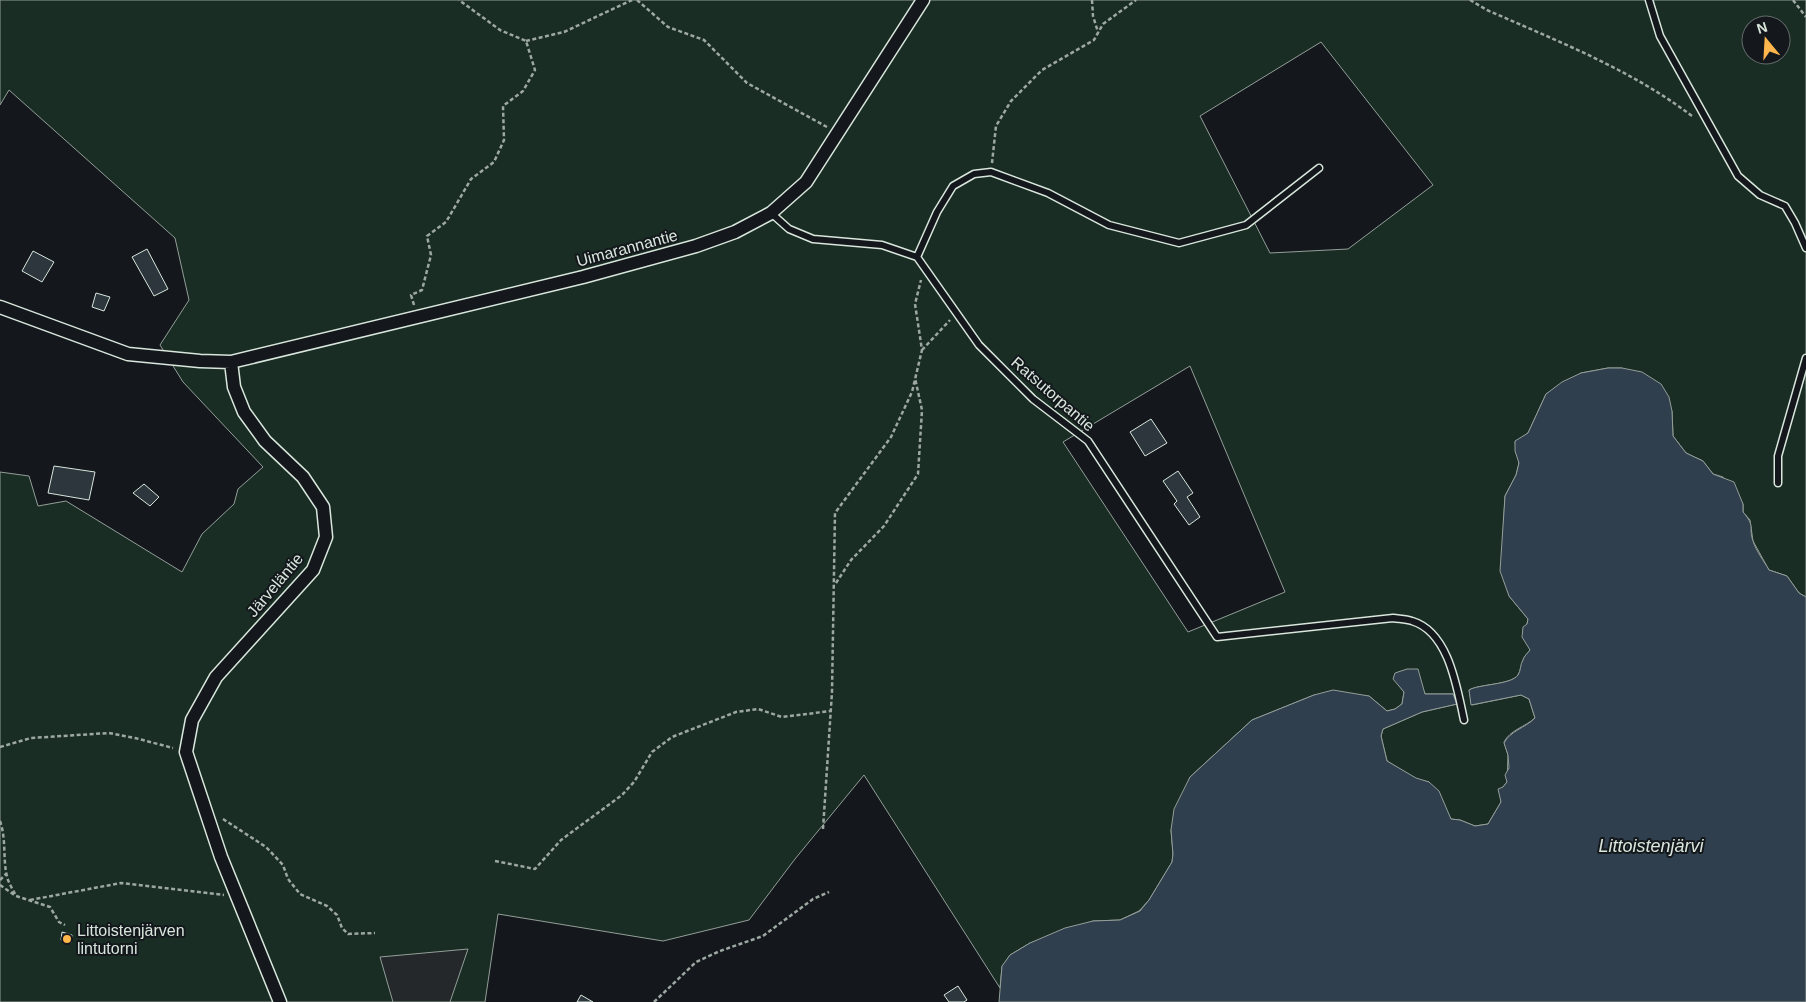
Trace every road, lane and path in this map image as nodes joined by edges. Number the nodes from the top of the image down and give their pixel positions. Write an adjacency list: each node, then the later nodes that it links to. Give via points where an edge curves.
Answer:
1 (459, 0): 12 (path, via 500,30)
2 (632, 0): 12 (path, via 564,32)
3 (637, 0): 14 (path, via 668,27 704,40 747,84)
4 (923, 0): 14 (street, Uimarannantie)
5 (1092, 0): 11 (path)
6 (1136, 0): 11 (path, via 1103,24)
7 (1470, 0): 13 (path, via 1608,64)
8 (1650, 0): 18 (lane, via 1660,36 1738,176 1760,196 1785,206)
9 (1793, 0): 10 (path)
10 (1806, 17)
11 (1098, 32): 16 (path, via 1094,40 1042,70 1011,100 996,126)
12 (526, 41): 23 (path, via 535,70 523,91 503,106 504,140 494,162 471,179 446,222 427,236 431,255 422,290 411,295)
13 (1694, 117)
14 (838, 133): 17 (street, Uimarannantie, via 806,182)
15 (1319, 168): 16 (lane, via 1246,225 1179,243 1109,224 1048,193)
16 (991, 172): 19 (lane, via 974,174 953,186 937,212)
17 (771, 213): 19 (lane, via 789,229 814,239 882,245); 23 (street, Uimarannantie, via 696,246 583,277)
18 (1806, 248)
19 (917, 257): 20 (lane, Ratsutorpantie)
20 (924, 266): 22 (lane, Ratsutorpantie); 24 (path, via 915,304)
21 (0, 307): 26 (street, via 128,354)
22 (957, 312): 24 (path); 31 (lane, Ratsutorpantie, via 979,345 1013,380 1088,441 1217,637 1393,618 1413,622 1436,638 1445,653 1455,678)
23 (417, 316): 26 (street, Uimarannantie)
24 (922, 350): 27 (path)
25 (1806, 358): 28 (lane, via 1778,456)
26 (231, 362): 33 (street, Järveläntie, via 234,386 244,412 265,441 303,477 323,507 326,537 312,570 216,677 192,720)
27 (915, 376): 29 (path, via 912,392 892,437 835,514); 29 (path, via 922,410 918,474 884,526 851,560)
28 (1778, 483)
29 (835, 585): 30 (path)
30 (831, 711): 36 (path); 37 (path, via 782,717 758,709 736,712 672,737 652,752 622,795 561,840 535,869)
31 (1464, 720)
32 (0, 747): 33 (path, via 31,738 109,733)
33 (186, 752): 43 (street, Järveläntie)
34 (221, 817): 46 (path, via 266,847 283,865 288,879 300,894 337,914 348,934)
35 (0, 820): 38 (path)
36 (823, 829)
37 (495, 861)
38 (7, 874): 39 (path); 42 (path)
39 (0, 880)
40 (0, 885): 42 (path)
41 (829, 892): 48 (path, via 813,899 763,936 696,962)
42 (16, 896): 44 (path)
43 (237, 896): 44 (path, via 121,883); 47 (street, Järveläntie)
44 (30, 900): 45 (path, via 50,907 58,922)
45 (65, 925)
46 (375, 933)
47 (280, 1002)
48 (654, 1002)

